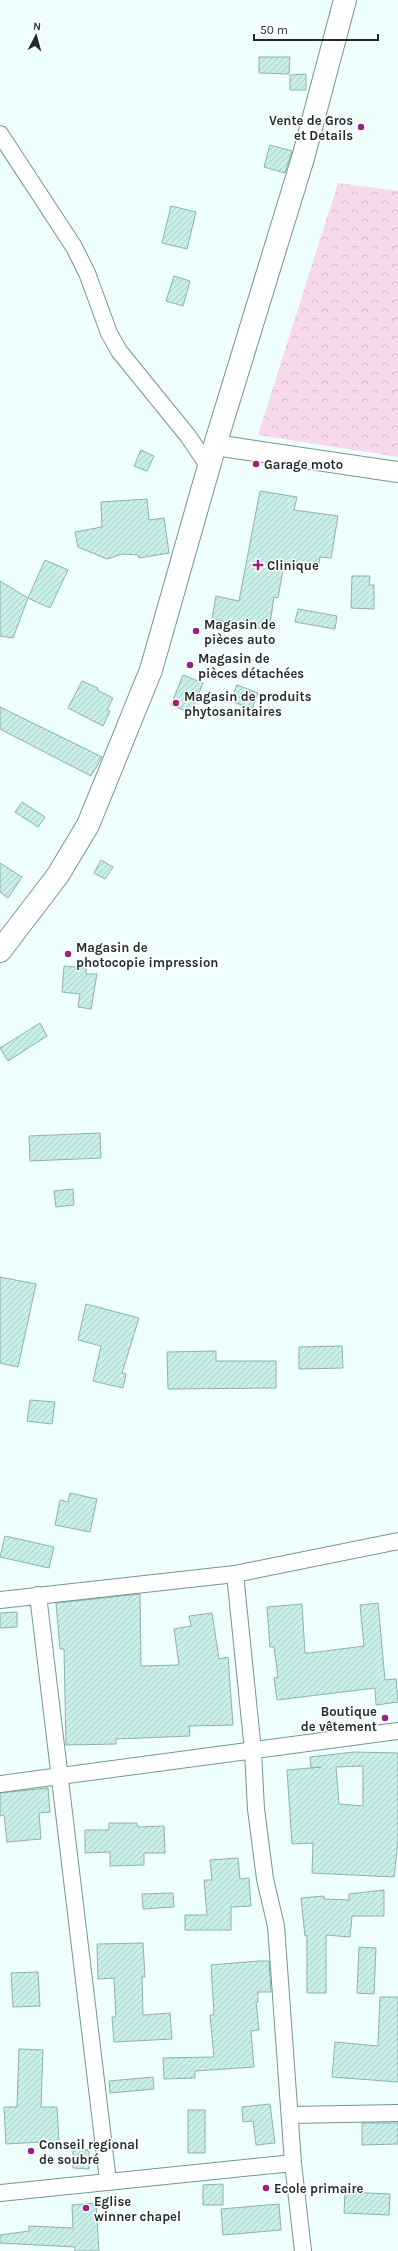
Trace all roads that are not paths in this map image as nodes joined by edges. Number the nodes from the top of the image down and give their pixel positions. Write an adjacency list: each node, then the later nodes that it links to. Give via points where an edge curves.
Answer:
1 (345, 0): 3 (main road, via 303,158)
2 (0, 134): 4 (street, via 74,247 87,273 109,333 119,351 188,436)
3 (215, 445): 4 (main road); 5 (street)
4 (209, 467): 6 (main road, via 151,670 88,825 58,875)
5 (398, 472)
6 (0, 951)
7 (398, 1541): 8 (street)
8 (235, 1574): 9 (street); 12 (street)
9 (38, 1595): 10 (street); 13 (street)
10 (0, 1600)
11 (398, 1731): 12 (street)
12 (253, 1751): 13 (street); 16 (street, via 256,1809 265,1879 276,1926)
13 (59, 1777): 14 (street); 18 (street)
14 (0, 1784)
15 (398, 2113): 16 (street)
16 (290, 2115): 17 (street)
17 (293, 2163): 18 (street); 20 (street)
18 (108, 2181): 19 (street)
19 (0, 2193)
20 (303, 2251)

